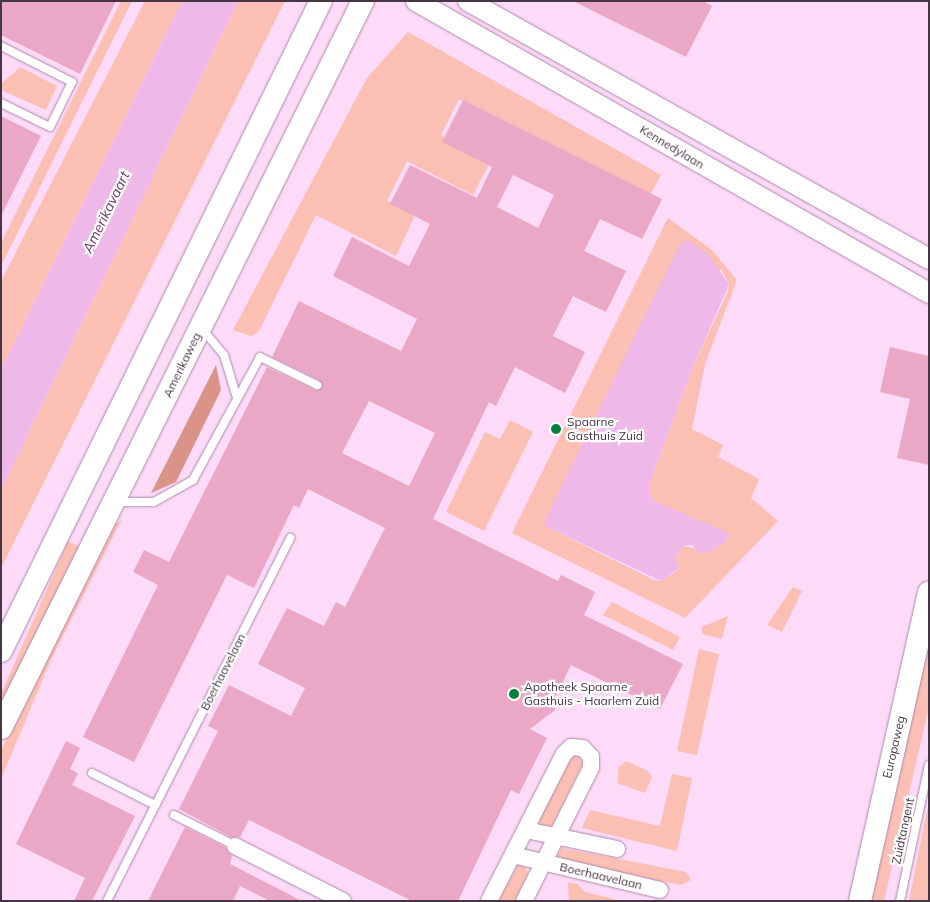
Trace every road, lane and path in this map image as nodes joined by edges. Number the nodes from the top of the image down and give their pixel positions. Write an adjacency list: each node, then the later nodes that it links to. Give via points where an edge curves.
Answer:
1 (321, 1): 15 (main road)
2 (363, 1): 9 (main road, Amerikaweg)
3 (416, 1): 8 (street, Kennedylaan)
4 (468, 1): 7 (street)
5 (1, 46): 6 (lane, via 72,82 50,127)
6 (1, 103)
7 (929, 259)
8 (929, 293)
9 (200, 326): 11 (lane, via 224,355); 12 (main road, Amerikaweg)
10 (317, 385): 11 (lane, via 260,357)
11 (236, 398): 12 (lane, via 193,480 154,502)
12 (114, 502): 16 (main road, Amerikaweg)
13 (290, 538): 19 (lane, Boerhaavelaan)
14 (929, 593): 32 (main road, Europaweg)
15 (1, 651)
16 (1, 728)
17 (929, 766): 33 (lane, Zuidtangent)
18 (92, 773): 19 (lane)
19 (155, 805): 28 (lane, Boerhaavelaan)
20 (174, 815): 23 (lane)
21 (526, 830): 22 (street); 22 (street, Boerhaavelaan, via 564,754 571,747 583,748 592,757 592,768); 25 (street, Boerhaavelaan)
22 (556, 836): 24 (street); 26 (street, Boerhaavelaan)
23 (232, 844): 29 (street)
24 (618, 849)
25 (513, 855): 26 (street, Boerhaavelaan); 30 (street, Boerhaavelaan)
26 (542, 863): 27 (street, Boerhaavelaan); 31 (street, Boerhaavelaan)
27 (660, 890)
28 (107, 901)
29 (343, 901)
30 (489, 901)
31 (524, 901)
32 (860, 901)
33 (900, 901)

